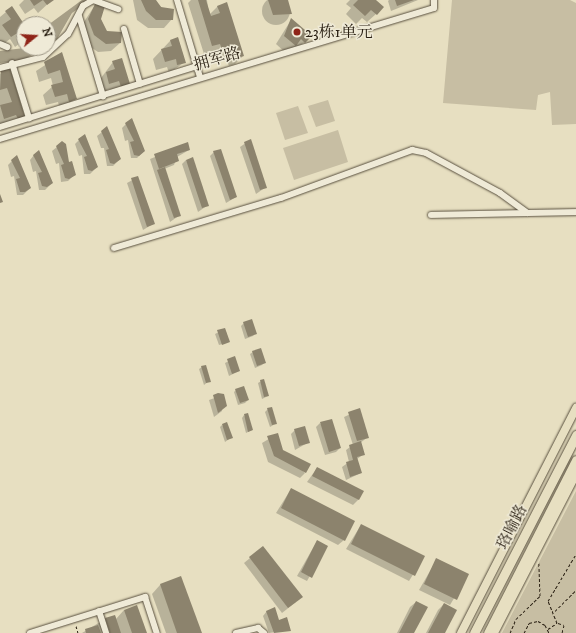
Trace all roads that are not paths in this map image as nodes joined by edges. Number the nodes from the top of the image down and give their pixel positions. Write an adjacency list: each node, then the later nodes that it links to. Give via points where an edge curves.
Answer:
1 (177, 0): 9 (street)
2 (434, 0): 11 (street, 拥军路, via 434,8)
3 (118, 9): 4 (street, via 93,0 83,6)
4 (78, 16): 8 (street, via 62,42 43,57 28,63); 13 (street)
5 (124, 29): 12 (street)
6 (0, 44): 7 (street)
7 (7, 47)
8 (12, 63): 10 (street); 14 (street)
9 (197, 66): 11 (street); 12 (street)
10 (0, 68)
11 (200, 77): 16 (street, 拥军路)
12 (140, 84): 13 (street)
13 (103, 96): 14 (street)
14 (29, 118): 15 (street)
15 (0, 127)
16 (0, 139)
17 (576, 212): 18 (street)
18 (528, 213): 19 (street); 20 (street, via 500,193 426,153 412,150 281,198)
19 (431, 215)
20 (114, 248)
21 (576, 408): 31 (main road)
22 (576, 435): 32 (highway, 珞喻路)
23 (576, 460): 33 (highway, 珞喻路)
24 (576, 474): 34 (main road)
25 (100, 611): 26 (street); 27 (street); 28 (street, via 145,597)
26 (30, 633)
27 (106, 633)
28 (158, 633)
29 (236, 633): 30 (street, via 258,628)
30 (264, 633)
31 (461, 633)
32 (474, 633)
33 (488, 633)
34 (494, 633)

